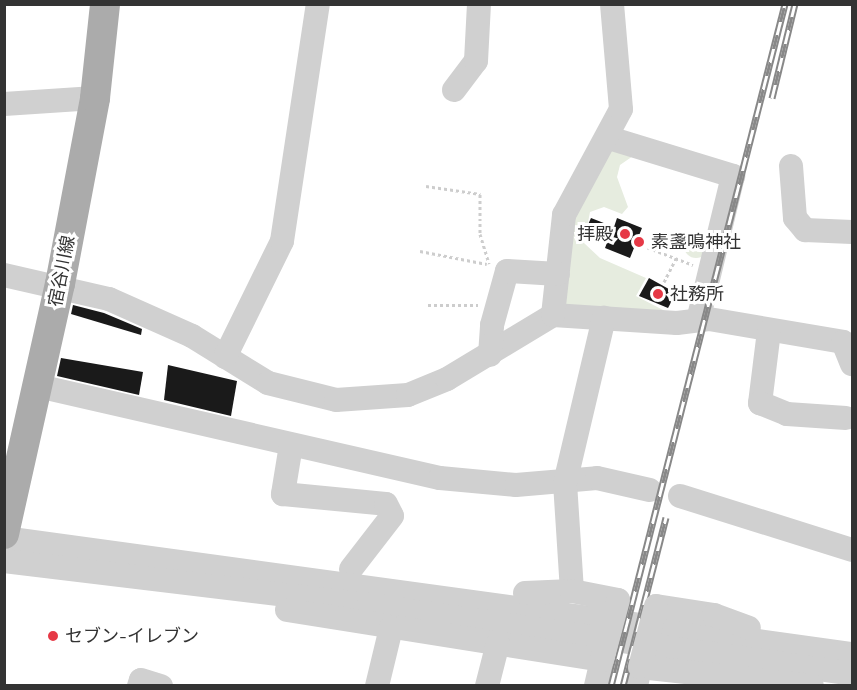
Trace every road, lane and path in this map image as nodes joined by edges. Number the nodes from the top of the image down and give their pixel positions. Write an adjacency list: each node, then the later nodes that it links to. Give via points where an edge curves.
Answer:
1 (105, 4): 6 (main road, 宿谷川線)
2 (318, 4): 29 (street, via 282,241)
3 (479, 4): 5 (street, via 476,61)
4 (612, 4): 8 (street, via 622,96)
5 (454, 90)
6 (95, 98): 7 (street); 20 (main road, 宿谷川線)
7 (4, 104)
8 (609, 138): 17 (street, via 564,215); 24 (street, via 733,176)
9 (790, 166): 11 (street, via 795,218 805,230)
10 (426, 186): 16 (path, via 480,194)
11 (852, 232)
12 (636, 243): 14 (path)
13 (420, 251): 16 (path)
14 (676, 258): 15 (path); 19 (path)
15 (696, 266)
16 (497, 267): 17 (street); 22 (street)
17 (558, 274): 23 (street)
18 (4, 275): 20 (street)
19 (664, 282)
20 (60, 284): 29 (street, via 143,312); 30 (main road, 宿谷川線)
21 (428, 305): 22 (path)
22 (498, 307): 28 (street)
23 (553, 315): 25 (street); 28 (street)
24 (699, 317): 25 (street, via 677,323); 26 (street)
25 (604, 318): 34 (street)
26 (769, 331): 27 (street); 31 (street, via 760,403 788,414)
27 (849, 348)
28 (490, 355): 29 (street, via 408,395 336,400 268,383)
29 (225, 357)
30 (38, 386): 32 (street); 33 (main road, 宿谷川線)
31 (846, 418)
32 (291, 445): 34 (street, via 440,478 516,485); 41 (street, via 283,494 386,504 392,516)
33 (10, 478): 37 (main road, 宿谷川線)
34 (566, 483): 35 (street, via 597,477); 43 (street)
35 (650, 490)
36 (680, 496): 38 (street)
37 (4, 536): 40 (street)
38 (852, 550)
39 (4, 561): 42 (street)
40 (216, 563): 41 (street, via 286,558); 47 (street)
41 (351, 569): 43 (street, via 548,596)
42 (209, 586): 44 (street, via 266,606); 49 (street)
43 (572, 591): 48 (street, bridge, via 618,600)
44 (391, 628): 46 (street); 54 (street)
45 (852, 639): 50 (street, bridge, via 733,626 714,615 656,606)
46 (498, 643): 48 (street); 55 (street)
47 (852, 654)
48 (602, 660): 56 (street)
49 (852, 674)
50 (638, 676): 51 (street)
51 (744, 681): 57 (street)
52 (139, 686): 53 (street, via 141,680)
53 (161, 686)
54 (377, 686)
55 (487, 686)
56 (596, 686)
57 (812, 686)

